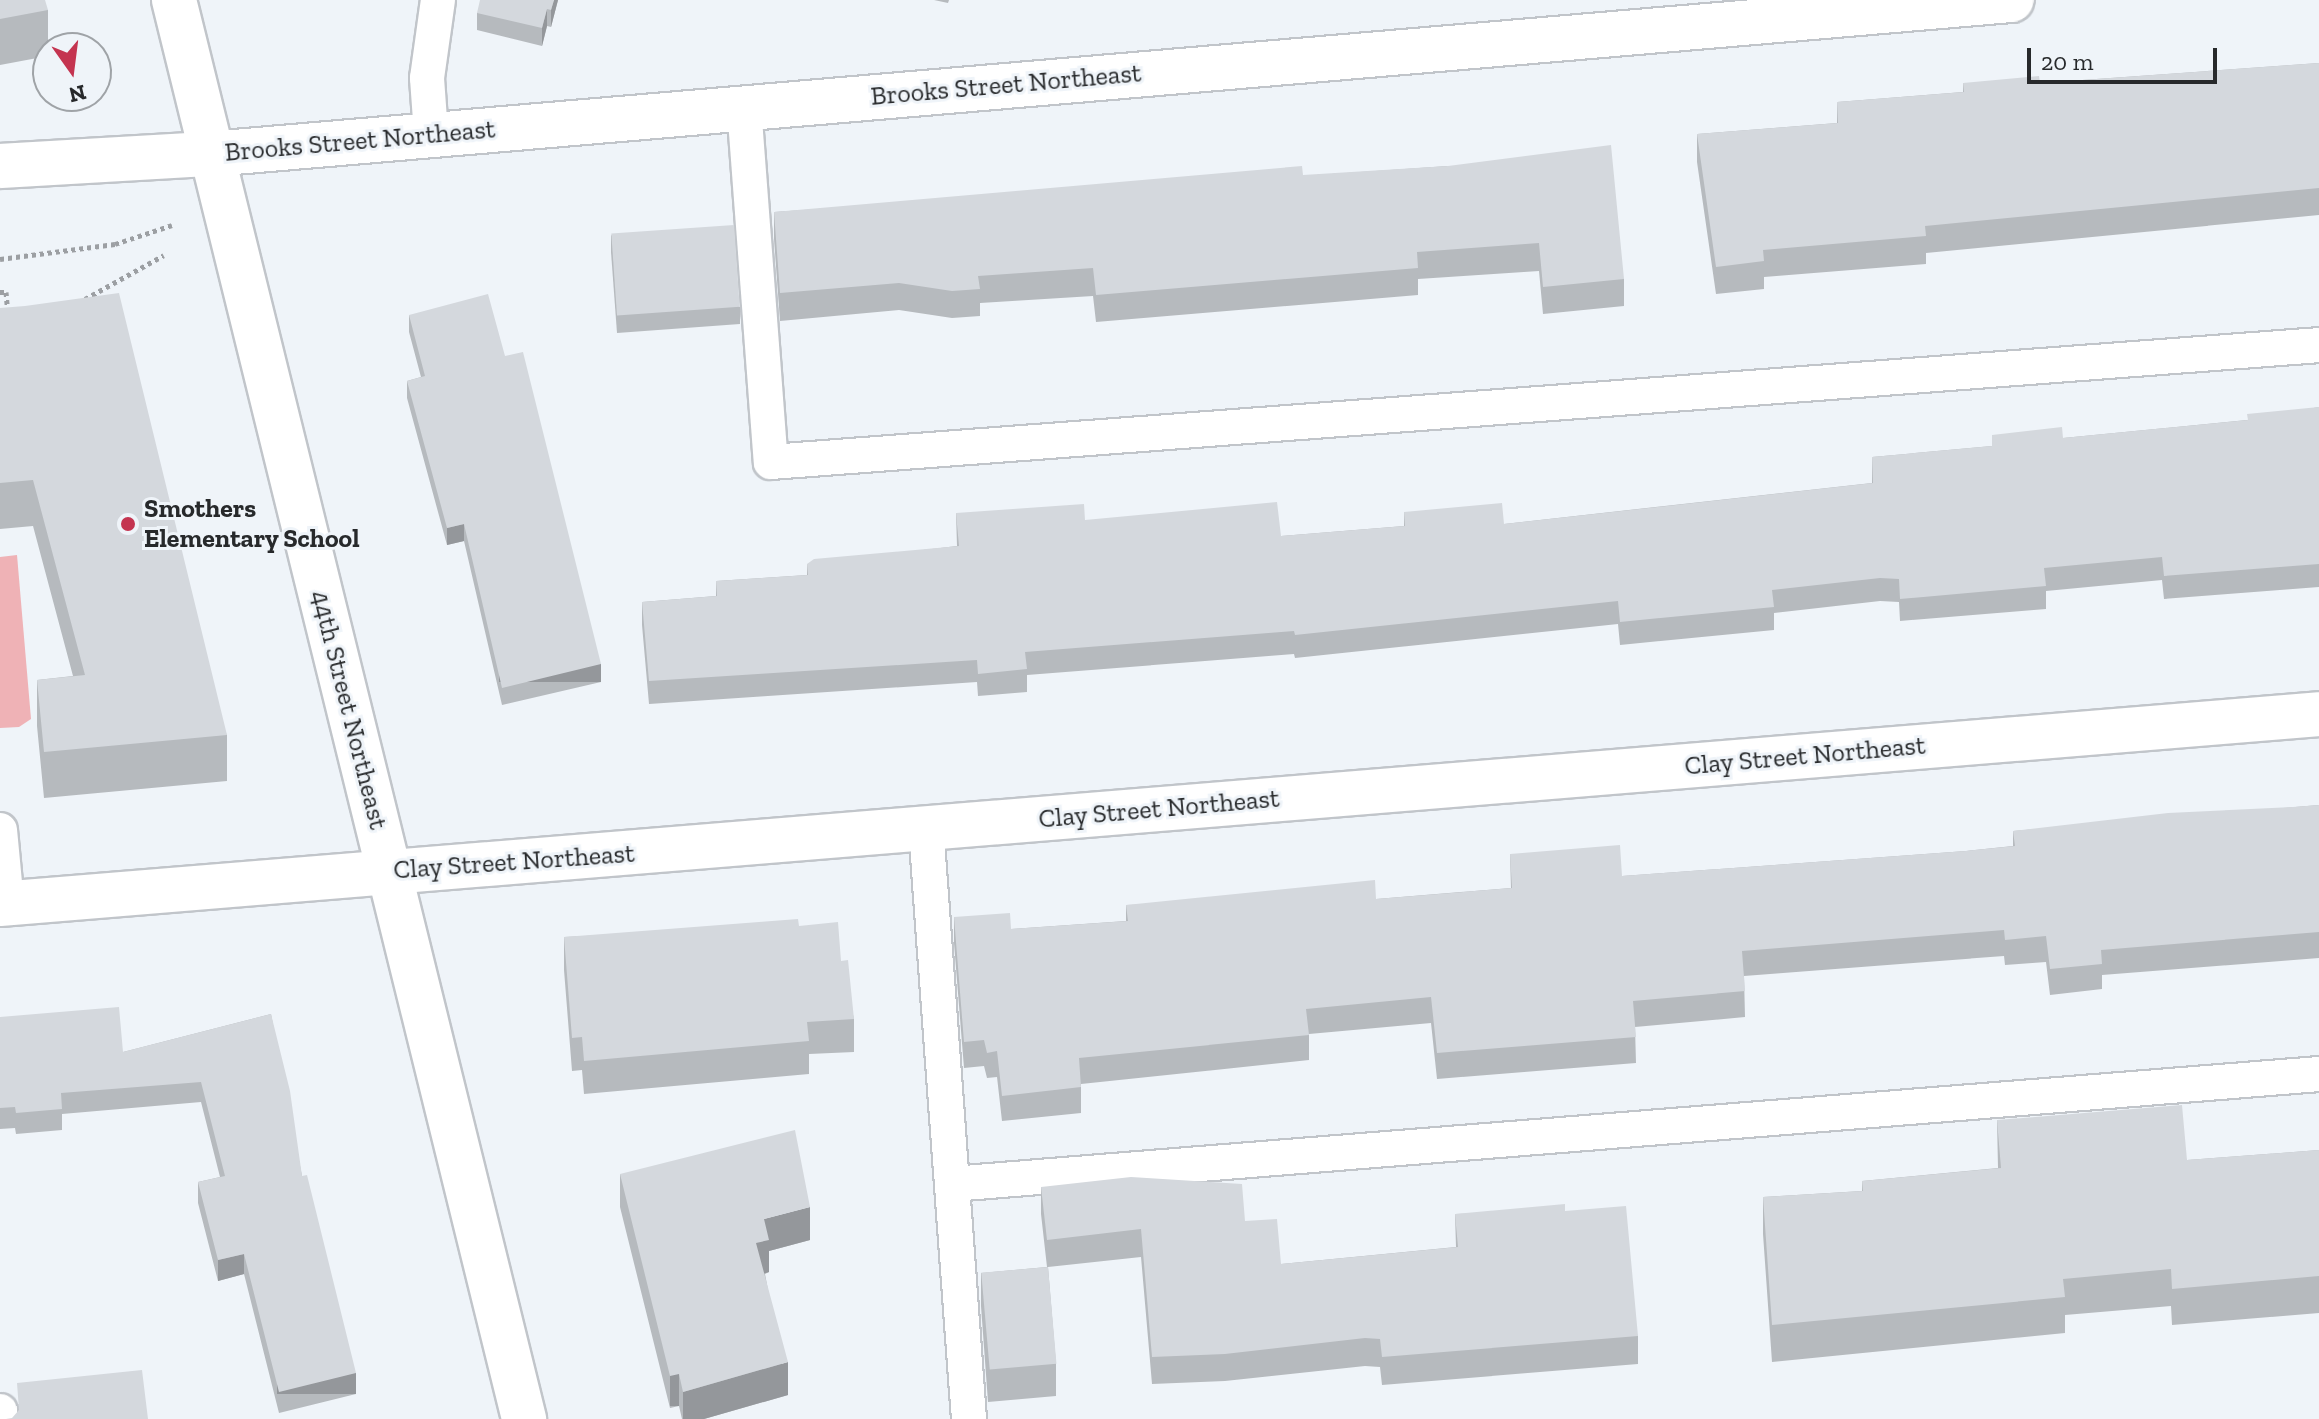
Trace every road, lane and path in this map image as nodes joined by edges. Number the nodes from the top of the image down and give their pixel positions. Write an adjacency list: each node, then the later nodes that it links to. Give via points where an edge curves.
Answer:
1 (174, 0): 6 (street, 44th Street Northeast)
2 (438, 0): 5 (lane, via 427,78)
3 (2011, 0): 4 (street, Brooks Street Northeast)
4 (744, 106): 5 (street, Brooks Street Northeast); 14 (lane, via 771,462)
5 (431, 134): 6 (street, Brooks Street Northeast)
6 (211, 154): 7 (street, Brooks Street Northeast); 18 (street, 44th Street Northeast)
7 (0, 166)
8 (156, 229): 10 (path, via 115,244)
9 (164, 255): 12 (path)
10 (0, 259)
11 (0, 292): 13 (path, via 6,292)
12 (78, 304)
13 (9, 319)
14 (2319, 345)
15 (2319, 714): 16 (street, Clay Street Northeast)
16 (926, 828): 18 (street, Clay Street Northeast); 21 (lane)
17 (0, 830): 19 (lane)
18 (389, 872): 19 (street, Clay Street Northeast); 24 (street, 44th Street Northeast)
19 (3, 904)
20 (2319, 1074): 21 (lane)
21 (952, 1184): 25 (lane)
22 (0, 1411): 23 (lane)
23 (1, 1419)
24 (524, 1419)
25 (969, 1419)

